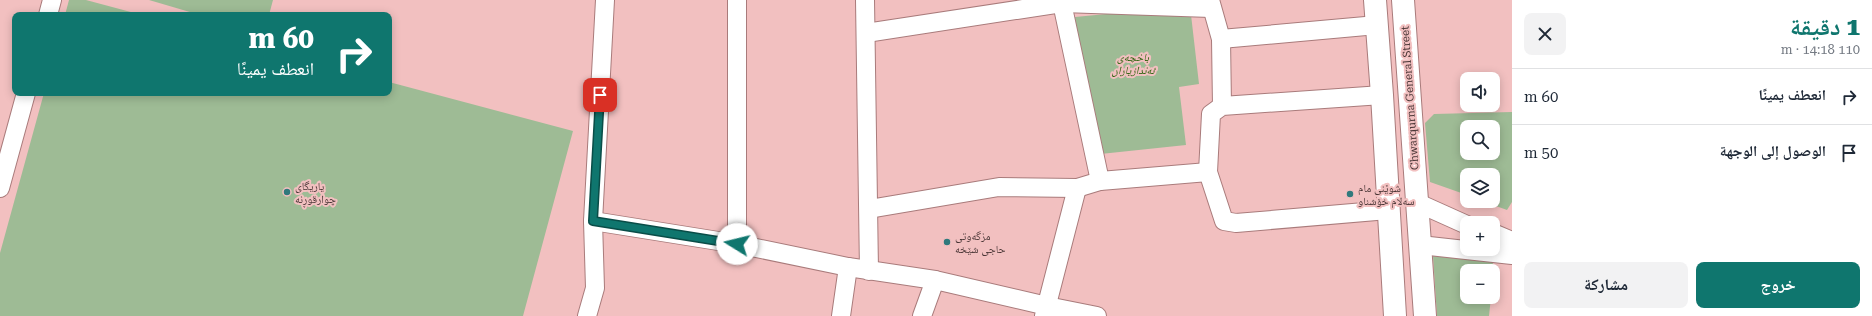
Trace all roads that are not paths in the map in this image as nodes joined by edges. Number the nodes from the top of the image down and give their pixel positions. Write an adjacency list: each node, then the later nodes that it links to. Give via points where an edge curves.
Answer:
1 (52, 0): 9 (street)
2 (605, 0): 23 (street)
3 (736, 0): 27 (street)
4 (866, 0): 11 (street)
5 (1375, 0): 10 (highway)
6 (1403, 0): 20 (highway, Chwarqurna General Street)
7 (1072, 2): 8 (street); 11 (street); 17 (street)
8 (1210, 4): 12 (street)
9 (49, 12)
10 (1378, 25): 12 (street); 13 (highway)
11 (866, 33): 21 (street)
12 (1221, 39): 15 (street)
13 (1382, 95): 15 (street); 22 (highway)
14 (25, 96): 18 (street)
15 (1222, 106): 16 (street, via 1211,114)
16 (1208, 172): 17 (street); 22 (street, via 1224,221 1236,223)
17 (1100, 181): 19 (street)
18 (0, 188)
19 (1077, 188): 21 (street, via 999,187); 33 (street)
20 (1418, 203): 24 (street); 28 (highway, Chwarqurna General Street)
21 (869, 209): 31 (street)
22 (1388, 210): 38 (highway)
23 (593, 221): 27 (street); 34 (street, via 595,288)
24 (1460, 222)
25 (1500, 236): 26 (street)
26 (1512, 241)
27 (737, 244): 30 (street)
28 (1420, 245): 29 (street); 39 (highway, Chwarqurna General Street)
29 (1512, 255)
30 (848, 267): 31 (street); 35 (street)
31 (869, 271): 32 (street)
32 (935, 280): 33 (street); 36 (street)
33 (1046, 311): 37 (street)
34 (587, 316)
35 (841, 316)
36 (922, 316)
37 (1097, 316)
38 (1395, 316)
39 (1425, 316)

